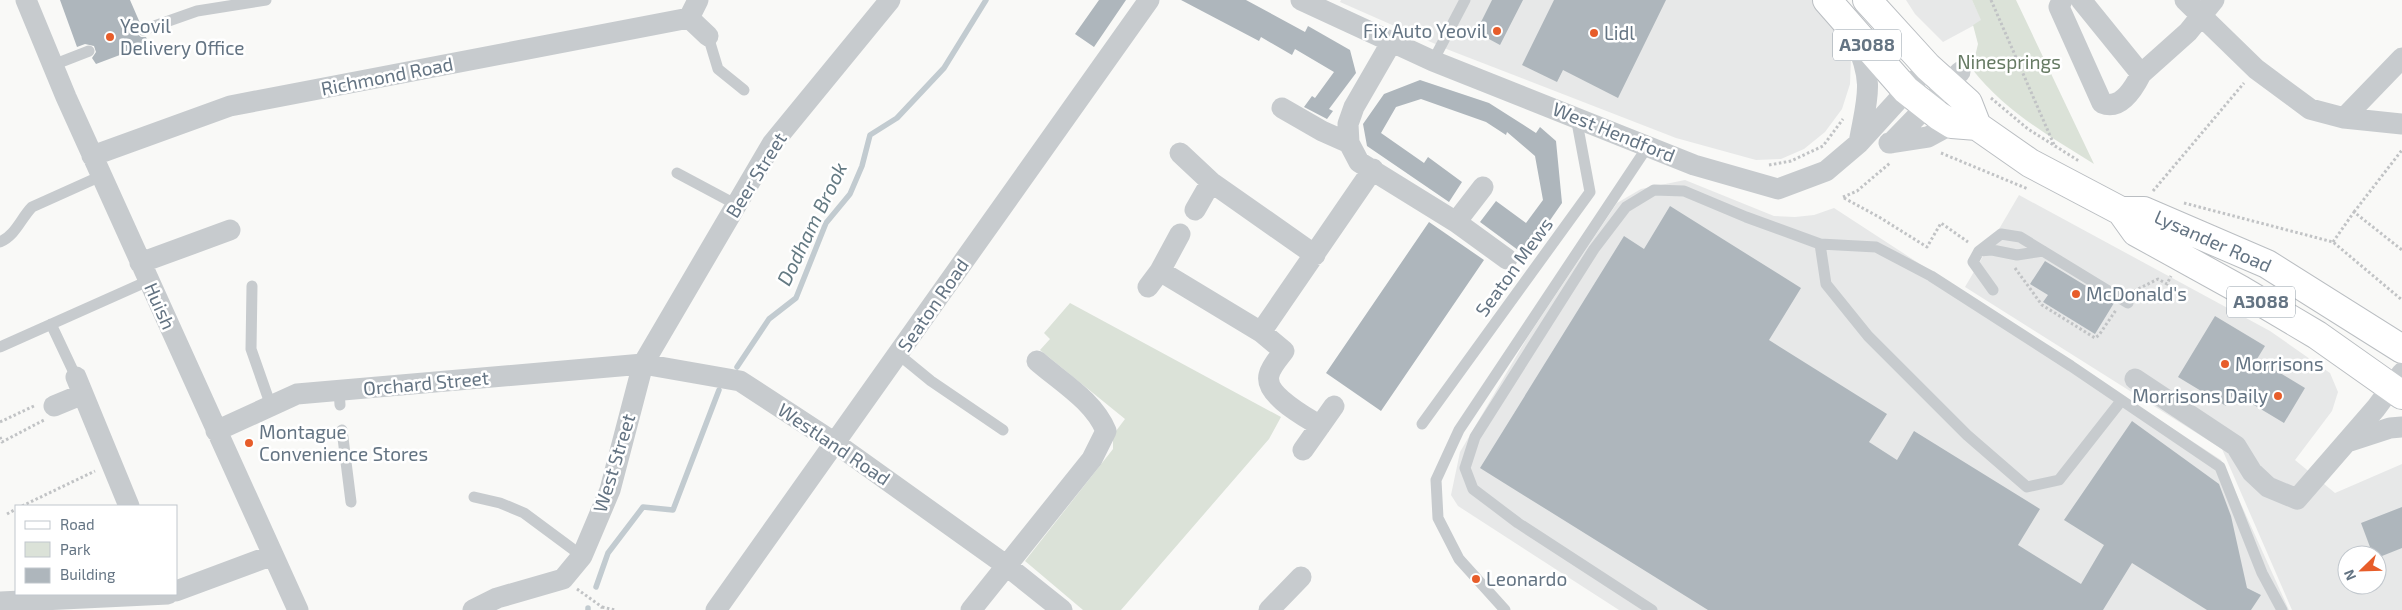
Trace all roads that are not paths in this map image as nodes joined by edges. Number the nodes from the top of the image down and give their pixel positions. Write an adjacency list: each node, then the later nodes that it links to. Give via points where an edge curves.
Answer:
1 (26, 0): 21 (street, Huish)
2 (266, 0): 15 (lane, via 197,11)
3 (890, 0): 42 (street, Beer Street, via 772,144)
4 (1149, 0): 62 (street, Seaton Road)
5 (1301, 0): 17 (street, West Hendford)
6 (1465, 0): 20 (lane)
7 (1828, 0): 14 (main road, A3088)
8 (1867, 0): 23 (main road, A3088)
9 (2062, 0): 22 (street, via 2059,7 2102,103 2109,106 2118,104 2136,86)
10 (2081, 0): 22 (street)
11 (2185, 0): 12 (street)
12 (2208, 8): 22 (street, via 2188,32); 28 (street, via 2256,69 2310,109)
13 (694, 9): 16 (street, Richmond Road); 36 (street, Richmond Road, via 230,106)
14 (1847, 23): 25 (main road, A3088); 32 (street, via 1865,62 1870,83)
15 (143, 30)
16 (708, 36): 24 (lane, via 718,69)
17 (1391, 43): 20 (street, West Hendford); 31 (street, via 1354,106 1348,124)
18 (89, 51): 21 (lane)
19 (2402, 58): 28 (street)
20 (1434, 61): 27 (street, West Hendford)
21 (52, 65): 36 (street, Huish)
22 (2141, 74)
23 (1945, 75): 25 (street); 30 (main road, A3088, via 1968,103)
24 (744, 90)
25 (1916, 98): 30 (main road, Lysander Road / A3088); 32 (street, West Hendford); 34 (street)
26 (1282, 108): 31 (street)
27 (1576, 117): 33 (street, West Hendford); 72 (lane, Seaton Mews, via 1590,192)
28 (2344, 118): 29 (street)
29 (2402, 124)
30 (1965, 125): 34 (street); 44 (main road, Lysander Road / A3088)
31 (1349, 142): 37 (street, via 1359,162)
32 (1859, 144): 33 (street, West Hendford, via 1826,171 1778,189 1694,165); 34 (street)
33 (1648, 146): 97 (lane, via 1459,430 1436,480 1438,518 1459,559)
34 (1893, 151)
35 (1180, 153): 40 (street)
36 (92, 156): 39 (street, Huish)
37 (1373, 170): 45 (street); 52 (street)
38 (677, 173): 42 (lane)
39 (101, 176): 48 (lane, via 32,207 14,233); 54 (street, Huish)
40 (1211, 182): 43 (street); 52 (street)
41 (1483, 186): 45 (street)
42 (737, 205): 64 (street, Beer Street)
43 (1195, 210)
44 (2121, 211): 61 (main road, Lysander Road / A3088, via 2144,210 2267,264); 67 (main road, Lysander Road / A3088, via 2136,232 2241,290)
45 (1456, 222): 53 (street)
46 (230, 230): 54 (street)
47 (1180, 234): 59 (street, via 1154,279)
48 (0, 242)
49 (1820, 244): 68 (lane, via 1876,247 1930,276); 68 (lane, via 1826,284 1868,336 1967,435 2027,486 2060,480); 98 (lane, via 1684,191 1654,190 1626,207 1594,248 1475,437 1465,468 1473,489 1518,523)
50 (1979, 251): 51 (lane, via 1992,250 2017,256); 51 (lane, via 2001,234 2020,237); 56 (lane, via 1973,262)
51 (2043, 251): 57 (lane)
52 (1315, 255): 59 (street)
53 (1507, 259)
54 (144, 272): 58 (lane); 77 (street, Huish)
55 (252, 286): 70 (lane, via 251,349)
56 (1993, 290)
57 (2128, 303)
58 (51, 324): 60 (lane); 66 (lane)
59 (1261, 332): 73 (street, via 1284,351 1269,375 1274,393)
60 (0, 346)
61 (2402, 349)
62 (898, 354): 76 (lane); 78 (street, Seaton Road)
63 (1037, 361): 86 (street, via 1089,405 1106,431 1092,459)
64 (643, 364): 70 (street, Orchard Street, via 339,398 297,394); 78 (street, Westland Road, via 740,381); 85 (street, West Street, via 610,490)
65 (2135, 379): 79 (street, via 2236,446 2252,472 2268,486 2297,499)
66 (79, 385): 69 (street); 83 (street)
67 (2398, 386): 79 (street)
68 (2121, 401): 99 (lane, via 2220,467 2262,573)
69 (54, 406)
70 (271, 406): 77 (street, Orchard Street)
71 (1334, 406): 73 (street)
72 (1422, 424)
73 (1320, 426): 80 (street)
74 (2402, 427): 79 (street)
75 (342, 430): 82 (lane)
76 (1003, 430)
77 (216, 431): 84 (street, Huish)
78 (835, 443): 86 (street, Westland Road); 93 (street, Seaton Road)
79 (2346, 443)
80 (1303, 450)
81 (474, 497): 85 (lane, via 524,513)
82 (351, 502)
83 (129, 505)
84 (273, 555): 88 (street); 91 (street, Huish)
85 (582, 556): 92 (street, West Street, via 562,579 497,598)
86 (1007, 566): 94 (street); 95 (street, Westland Road)
87 (1301, 577): 96 (street)
88 (178, 589)
89 (131, 595): 90 (street)
90 (0, 602)
91 (298, 610)
92 (474, 610)
93 (716, 610)
94 (971, 610)
95 (1062, 610)
96 (1270, 610)
97 (1506, 610)
98 (1652, 610)
99 (2282, 610)

